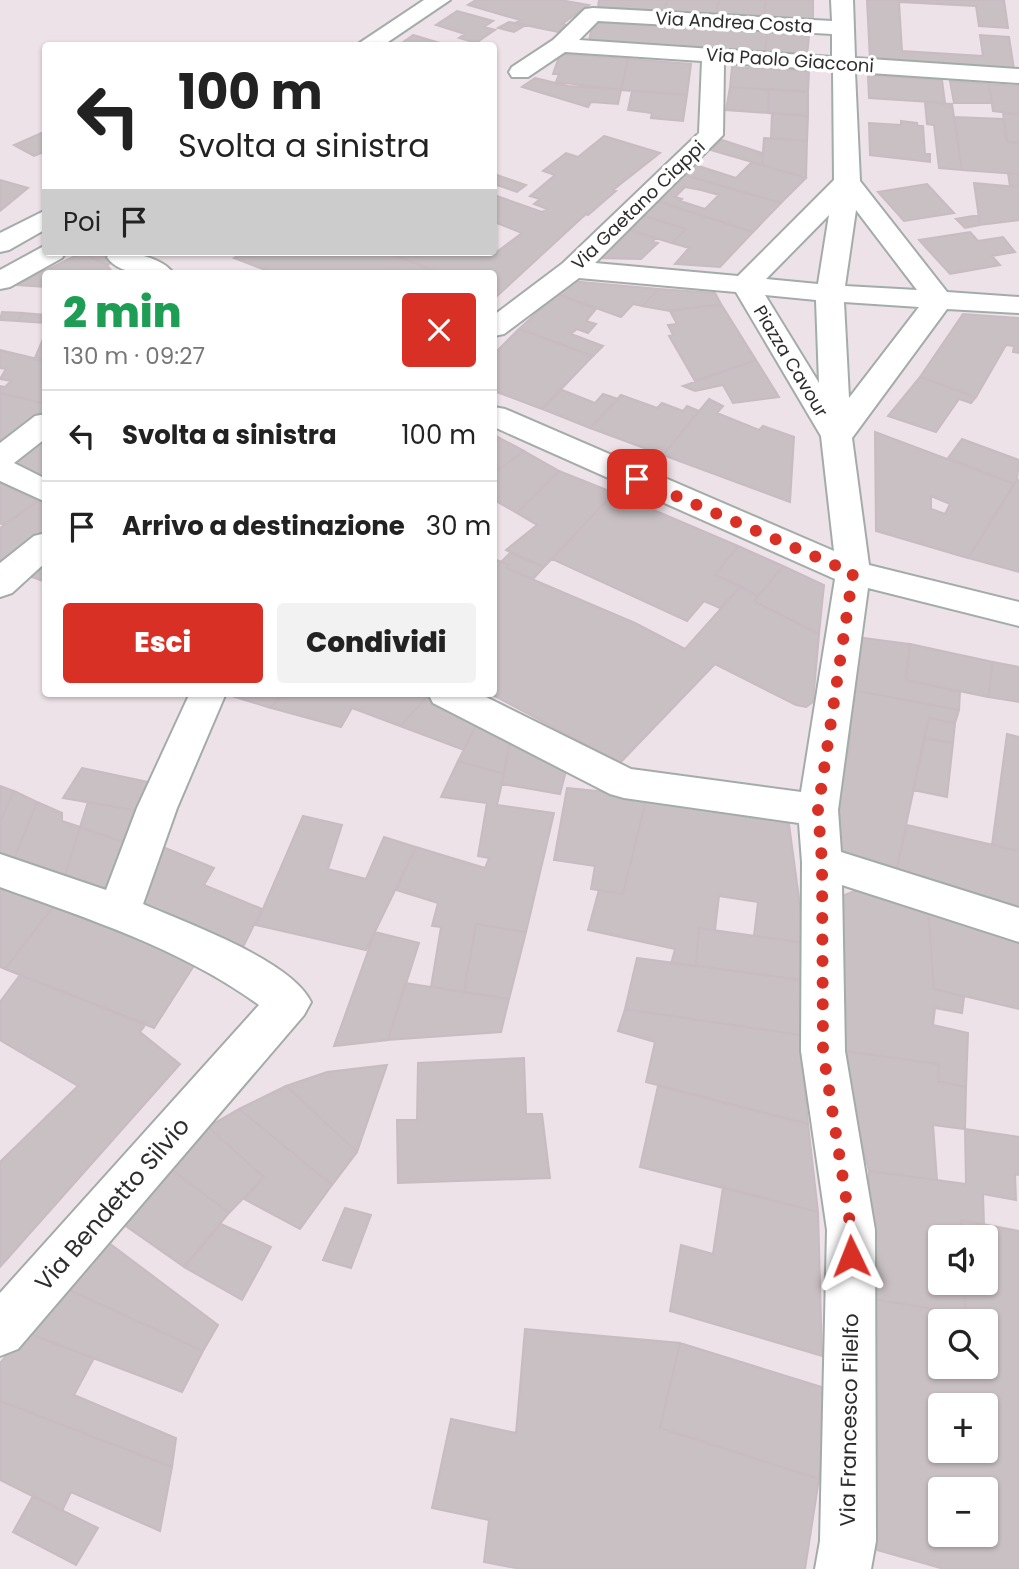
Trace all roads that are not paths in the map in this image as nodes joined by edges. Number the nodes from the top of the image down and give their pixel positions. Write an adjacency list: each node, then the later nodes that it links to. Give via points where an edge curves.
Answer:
1 (439, 0): 4 (street)
2 (842, 0): 3 (street)
3 (843, 28): 5 (street, Via Andrea Costa, via 593,14); 7 (street)
4 (372, 42)
5 (561, 45): 6 (street, Via Paolo Giacconi); 8 (street, Via Andrea Costa)
6 (713, 55): 7 (street, Via Paolo Giacconi); 15 (street, Via Gaetano Ciappi, via 711,135)
7 (845, 64): 9 (street, Via Paolo Giacconi); 10 (street)
8 (520, 72)
9 (1019, 76)
10 (847, 181): 18 (street, Piazza Cavour); 19 (street, Piazza Cavour); 20 (street)
11 (42, 220): 12 (street)
12 (0, 244)
13 (46, 256): 17 (street)
14 (120, 257): 16 (street)
15 (573, 269): 18 (street); 22 (street, Via Gaetano Ciappi)
16 (152, 270)
17 (0, 281)
18 (745, 285): 19 (street, Piazza Cavour); 25 (street, Piazza Cavour)
19 (831, 293): 20 (street, Piazza Cavour); 25 (street, Piazza Cavour)
20 (939, 300): 21 (street); 25 (street, Piazza Cavour)
21 (1019, 305)
22 (497, 322)
23 (497, 417): 30 (street)
24 (42, 426): 26 (street)
25 (836, 437): 30 (street, Via Francesco Filelfo)
26 (0, 458)
27 (0, 468): 28 (street)
28 (42, 490)
29 (42, 547): 31 (street)
30 (853, 573): 32 (street); 35 (street, Via Francesco Filelfo)
31 (0, 585)
32 (1019, 614)
33 (206, 697): 38 (street, via 157,808)
34 (454, 697): 35 (street, via 624,783)
35 (818, 810): 36 (street, Via Francesco Filelfo)
36 (822, 862): 39 (street); 41 (street, Via Francesco Filelfo, via 823,1051 851,1230)
37 (0, 870): 38 (street)
38 (119, 912): 40 (street, Via Bendetto Silvio, via 237,967 289,1002)
39 (1019, 925)
40 (0, 1331)
41 (844, 1569)

